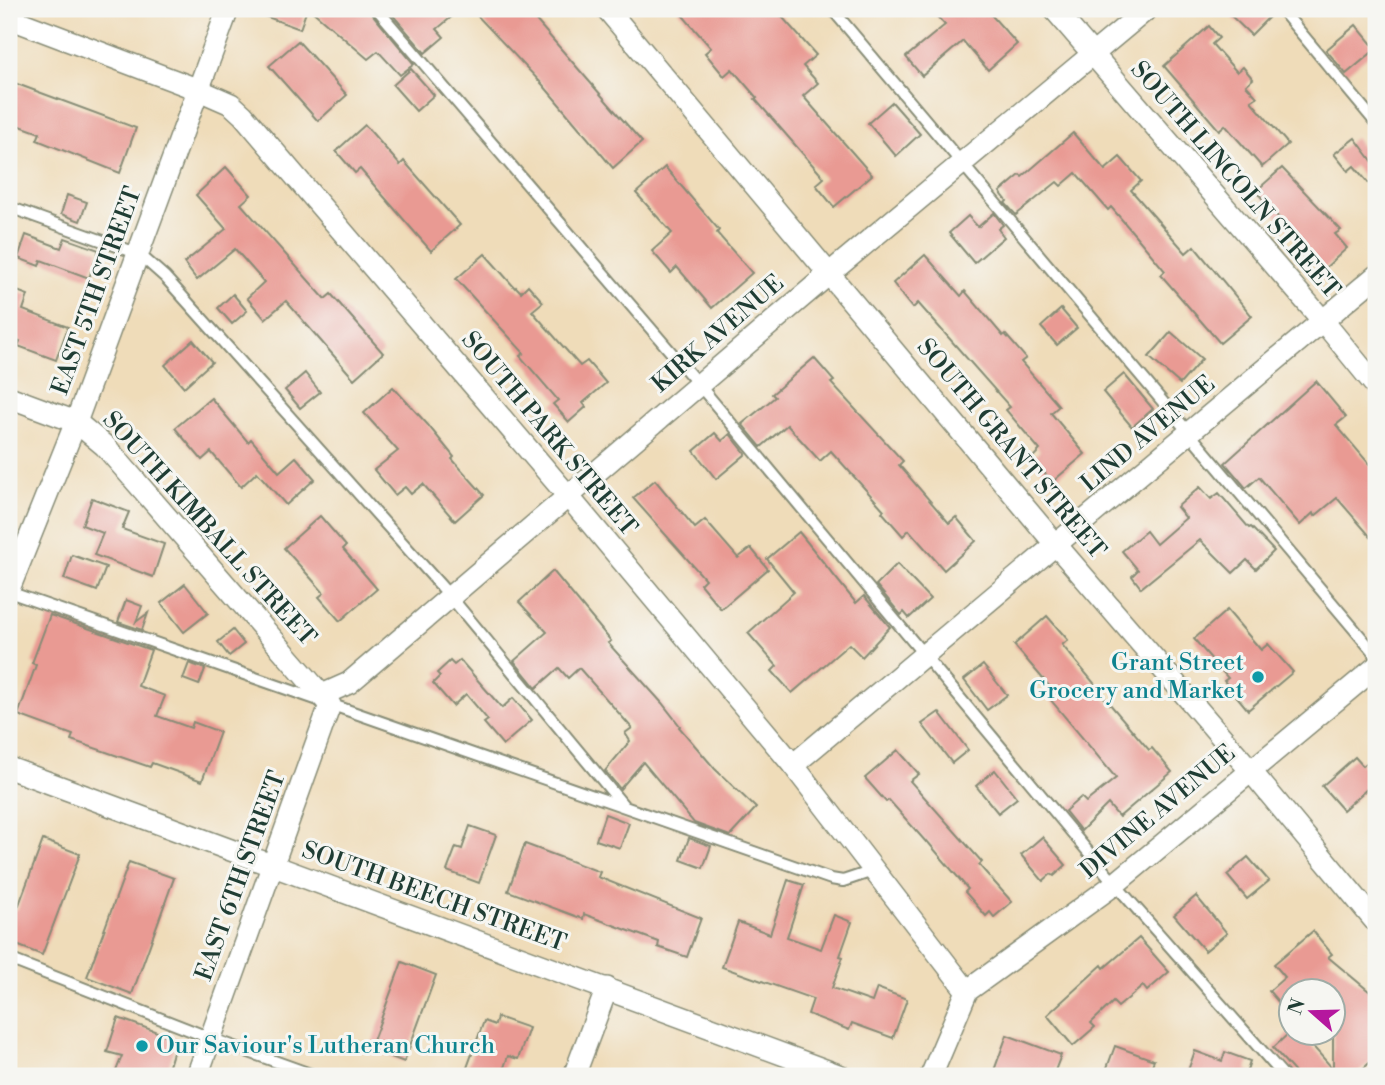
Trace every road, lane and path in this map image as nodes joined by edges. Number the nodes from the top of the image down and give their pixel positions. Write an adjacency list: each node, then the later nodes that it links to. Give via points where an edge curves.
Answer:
1 (228, 9): 10 (street, EAST 5TH STREET)
2 (376, 9): 18 (lane)
3 (607, 9): 15 (street, SOUTH GRANT STREET)
4 (832, 9): 12 (lane)
5 (1054, 9): 9 (street, SOUTH LINCOLN STREET)
6 (1147, 9): 9 (street, KIRK AVENUE)
7 (1281, 9): 11 (lane)
8 (9, 18): 10 (street, SOUTH PARK STREET)
9 (1092, 55): 12 (street, KIRK AVENUE); 17 (street, SOUTH LINCOLN STREET)
10 (199, 90): 14 (street, EAST 5TH STREET); 23 (street, SOUTH PARK STREET, via 231,104 243,115)
11 (1376, 123)
12 (961, 164): 15 (street, KIRK AVENUE); 22 (lane)
13 (9, 207): 14 (lane)
14 (139, 254): 21 (street, EAST 5TH STREET); 26 (lane, via 165,276)
15 (830, 273): 18 (street, KIRK AVENUE); 24 (street, SOUTH GRANT STREET)
16 (1376, 276): 17 (street, LIND AVENUE)
17 (1323, 321): 19 (street, SOUTH LINCOLN STREET); 22 (street, LIND AVENUE)
18 (700, 386): 23 (street, KIRK AVENUE); 28 (lane)
19 (1376, 386)
20 (9, 397): 21 (street, SOUTH KIMBALL STREET)
21 (76, 422): 25 (street, EAST 5TH STREET); 30 (street, SOUTH KIMBALL STREET, via 105,446)
22 (1190, 432): 24 (street, LIND AVENUE); 27 (lane)
23 (568, 496): 26 (street, KIRK AVENUE); 31 (street, SOUTH PARK STREET)
24 (1057, 546): 28 (street, LIND AVENUE); 33 (street, SOUTH GRANT STREET)
25 (9, 590): 30 (lane)
26 (450, 596): 30 (street, KIRK AVENUE); 34 (lane)
27 (1376, 655)
28 (925, 656): 31 (street, LIND AVENUE); 37 (lane)
29 (1376, 667): 33 (street, DIVINE AVENUE)
30 (326, 700): 34 (lane); 35 (street, EAST 6TH STREET)
31 (793, 765): 36 (street, SOUTH PARK STREET)
32 (9, 768): 35 (street, SOUTH BEECH STREET)
33 (1250, 770): 37 (street, DIVINE AVENUE); 38 (street, SOUTH GRANT STREET)
34 (623, 806): 36 (lane, via 831,879 843,881)
35 (273, 866): 40 (street, SOUTH BEECH STREET); 42 (street, EAST 6TH STREET)
36 (873, 871): 41 (street, SOUTH PARK STREET)
37 (1115, 884): 41 (street, DIVINE AVENUE); 48 (lane)
38 (1376, 922)
39 (9, 959): 42 (lane)
40 (607, 988): 45 (street); 46 (street, SOUTH BEECH STREET)
41 (967, 992): 47 (street)
42 (210, 1038): 43 (street, EAST 6TH STREET); 44 (lane)
43 (197, 1076)
44 (316, 1076)
45 (574, 1076)
46 (841, 1076)
47 (931, 1076)
48 (1284, 1076)

